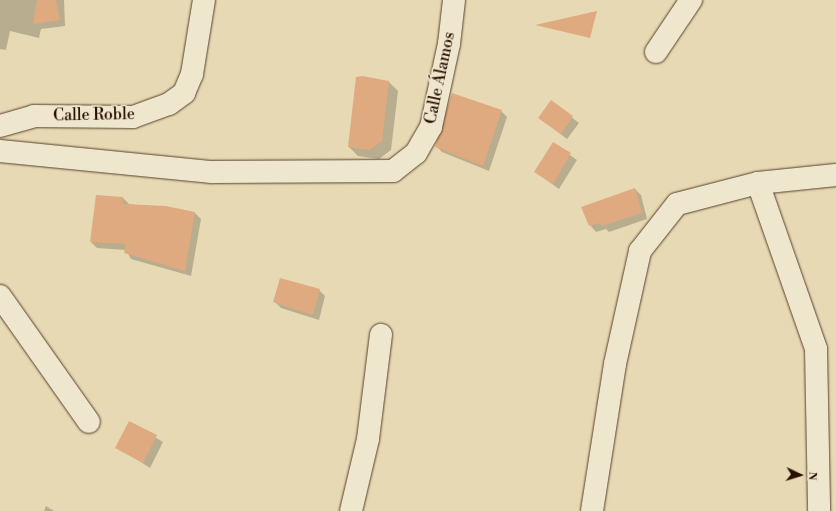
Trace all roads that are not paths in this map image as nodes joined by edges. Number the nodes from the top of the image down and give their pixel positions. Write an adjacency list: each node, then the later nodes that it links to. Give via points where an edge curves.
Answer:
1 (204, 0): 5 (street, Calle Roble, via 192,74 184,93 169,104 133,117 34,116)
2 (454, 0): 6 (street, Calle Álamos, via 449,44 431,128 416,153 393,171 212,172)
3 (691, 0): 4 (street)
4 (656, 52)
5 (0, 126)
6 (0, 151)
7 (836, 175): 8 (street)
8 (758, 183): 13 (street, via 677,204 640,251 616,364); 14 (street, via 816,349)
9 (0, 296): 11 (street)
10 (381, 335): 12 (street, via 368,439)
11 (89, 422)
12 (351, 511)
13 (592, 511)
14 (820, 511)

